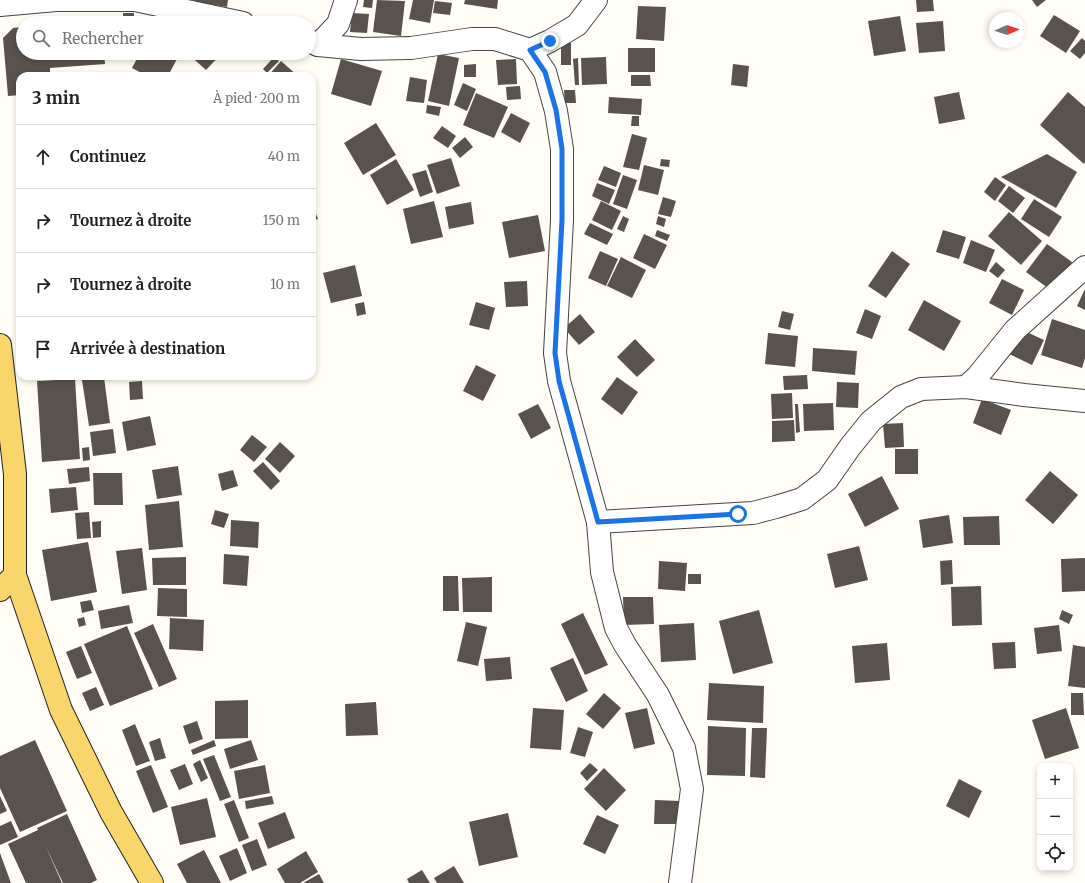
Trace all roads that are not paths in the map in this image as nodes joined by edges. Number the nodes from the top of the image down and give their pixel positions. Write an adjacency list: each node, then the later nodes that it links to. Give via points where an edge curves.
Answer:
1 (346, 0): 5 (street, via 338,24)
2 (596, 0): 7 (street, via 577,25)
3 (0, 5): 4 (street, via 56,0 135,0)
4 (210, 16)
5 (316, 41)
6 (316, 43): 7 (street, via 361,49 411,48 472,39 494,39)
7 (530, 50): 12 (street, via 545,72 556,110 562,149 562,220 555,353 559,381)
8 (1085, 267): 10 (street, via 1015,330)
9 (0, 346): 13 (main road, via 15,474)
10 (966, 387): 11 (street); 12 (street, via 921,389 901,397 871,421 827,480 802,499 753,513)
11 (1085, 401)
12 (598, 522): 16 (street, via 602,572 616,628 658,695 684,748 692,789)
13 (15, 574): 14 (main road); 15 (main road, via 61,710 111,812)
14 (0, 590)
15 (152, 883)
16 (680, 883)

